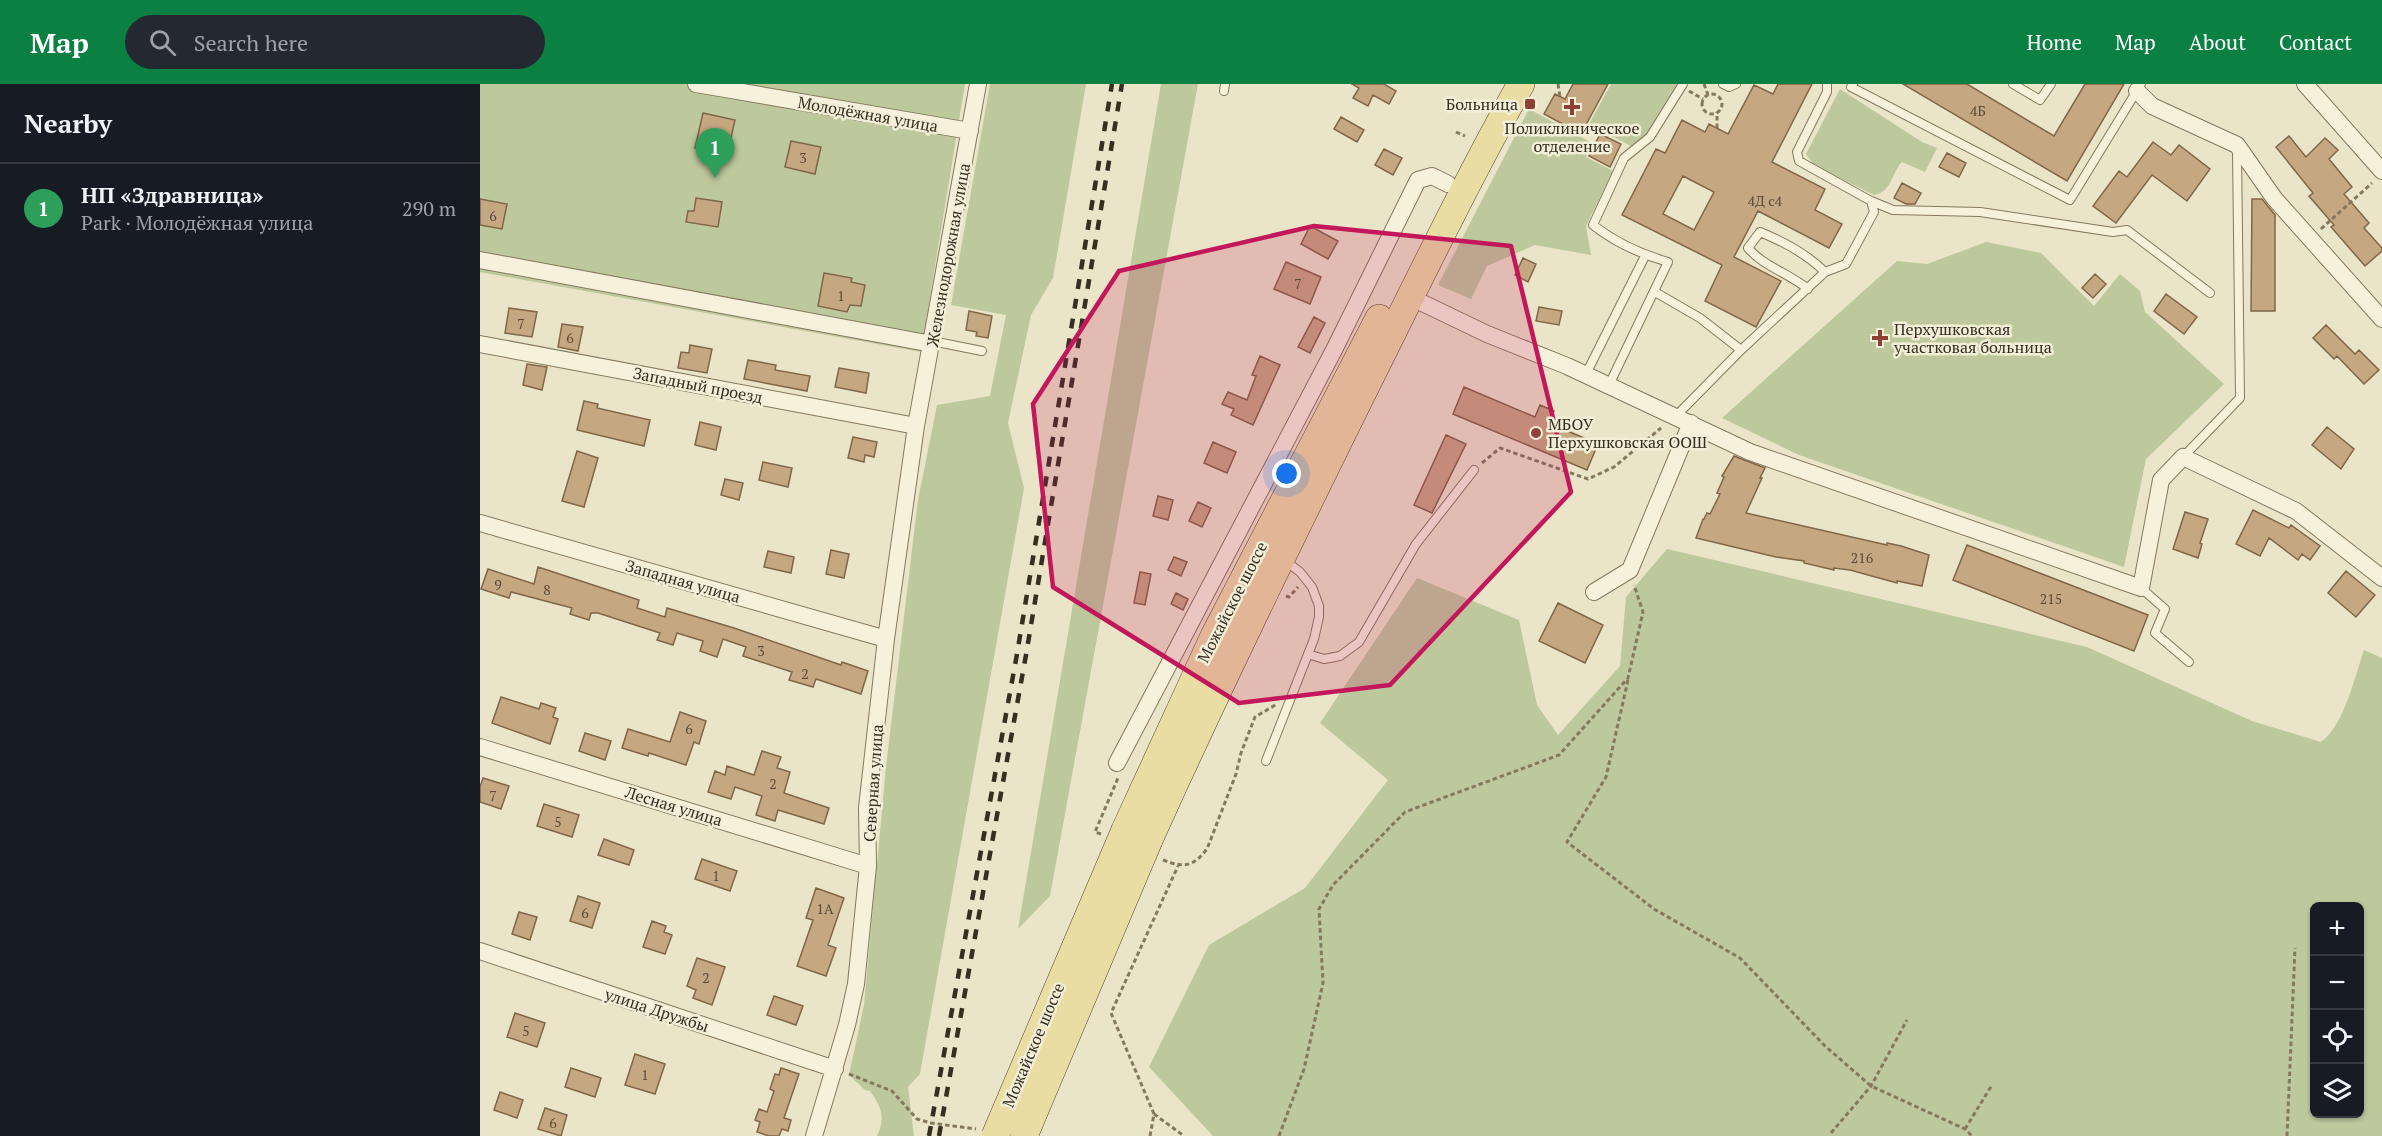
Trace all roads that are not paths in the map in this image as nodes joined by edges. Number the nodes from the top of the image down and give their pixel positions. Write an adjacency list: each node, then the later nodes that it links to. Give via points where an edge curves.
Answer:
1 (696, 84): 14 (street, Молодёжная улица)
2 (978, 84): 14 (street, Железнодорожная улица)
3 (1503, 84): 17 (main road, Можайское шоссе)
4 (1521, 84): 25 (main road, Можайское шоссе)
5 (1683, 84): 19 (lane, via 1650,136 1624,158 1593,225)
6 (1723, 84): 7 (lane)
7 (1736, 84)
8 (1827, 84): 18 (lane, via 1827,92 1797,152 1798,161)
9 (1853, 84): 13 (lane, via 1851,87 2070,200)
10 (2013, 84): 11 (lane, via 2040,100)
11 (2051, 84)
12 (2305, 84): 16 (street)
13 (2136, 86): 15 (street, via 2152,106)
14 (970, 131): 27 (street, Железнодорожная улица)
15 (2237, 145): 26 (street, via 2274,198); 35 (lane, via 2240,398)
16 (2378, 176)
17 (1448, 184): 47 (street, via 1432,176 1418,180 1335,348); 51 (main road, Можайское шоссе, bridge, via 1214,636)
18 (1870, 201): 21 (lane, via 1874,212 1846,264); 24 (lane, via 1893,210 1980,212 2112,232 2127,230)
19 (1645, 256): 23 (lane, via 1668,262); 31 (lane)
20 (480, 260): 27 (street)
21 (1825, 272): 22 (lane); 22 (lane, via 1818,264 1760,232 1748,248)
22 (1808, 289): 29 (lane)
23 (1655, 292): 29 (lane, via 1700,318); 32 (lane)
24 (2210, 293)
25 (1410, 297): 31 (street, via 1487,334); 38 (main road, Можайское шоссе)
26 (2382, 319)
27 (932, 342): 30 (lane); 34 (street, Железнодорожная улица)
28 (480, 344): 34 (street, Западный проезд)
29 (1741, 350): 33 (lane)
30 (982, 351)
31 (1586, 374): 32 (street)
32 (1610, 385): 33 (street)
33 (1683, 419): 40 (street, via 1750,452); 41 (street, via 1630,570)
34 (916, 426): 42 (street, Северная улица)
35 (2183, 457): 39 (street, via 2296,511); 40 (street, via 2161,480)
36 (1474, 470): 43 (lane, via 1416,544 1359,642 1340,656 1324,659)
37 (480, 523): 42 (street, Западная улица)
38 (1281, 557): 43 (lane, via 1307,579 1319,606 1318,627); 53 (main road, Можайское шоссе, bridge, via 1149,840)
39 (2382, 578)
40 (2141, 588): 44 (lane, via 2165,609 2155,633)
41 (1594, 592)
42 (886, 639): 48 (street, Северная улица, via 867,808)
43 (1308, 654): 46 (lane)
44 (2189, 662)
45 (480, 747): 48 (street, Лесная улица)
46 (1266, 761)
47 (1117, 763)
48 (868, 866): 50 (street, Северная улица, via 856,984)
49 (480, 951): 50 (street, улица Дружбы)
50 (835, 1069): 52 (street, Северная улица)
51 (988, 1134)
52 (814, 1136)
53 (1024, 1136)

